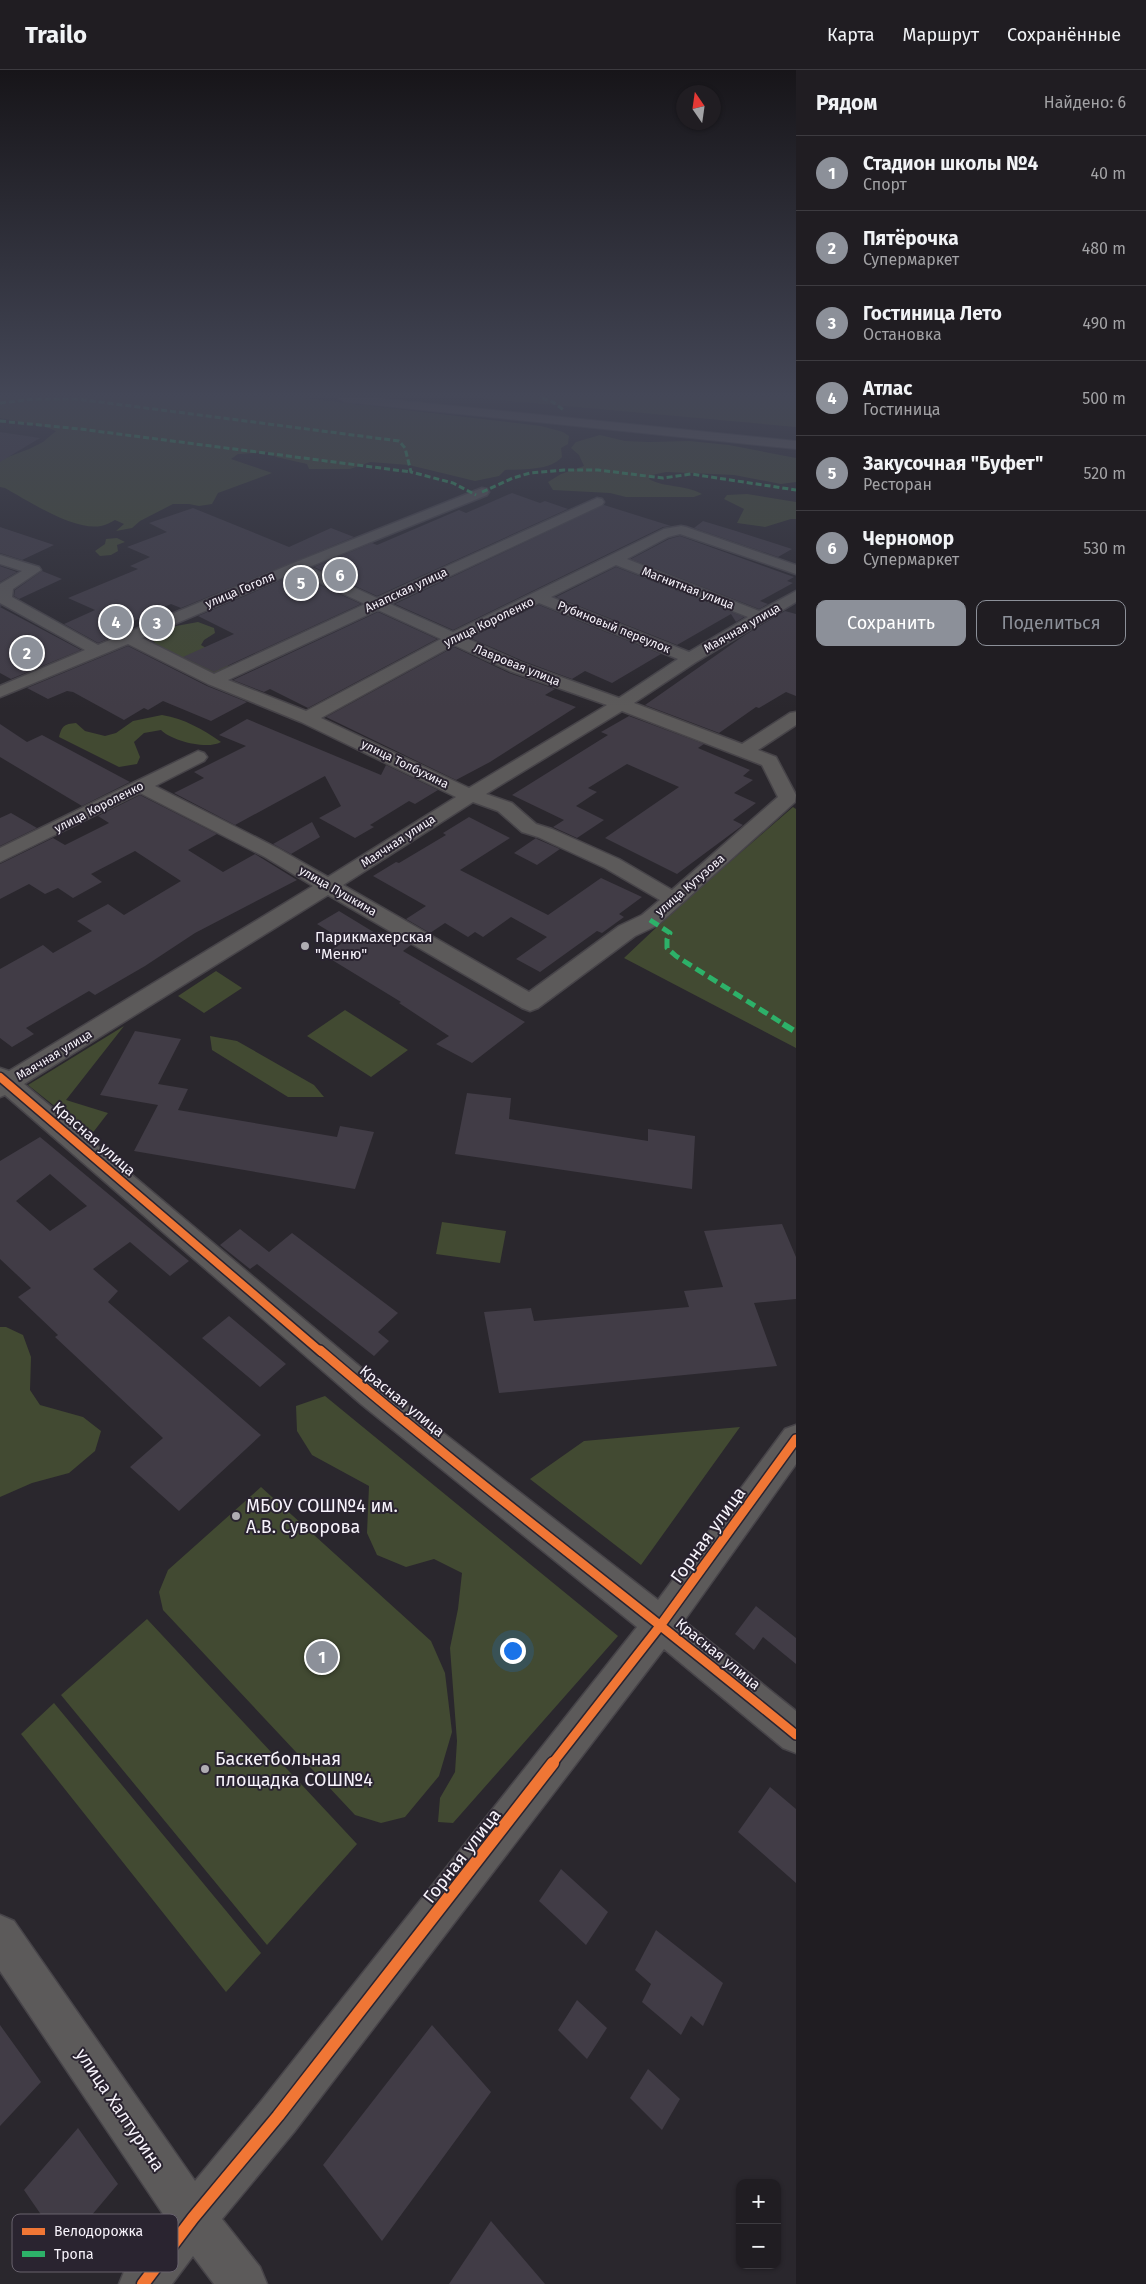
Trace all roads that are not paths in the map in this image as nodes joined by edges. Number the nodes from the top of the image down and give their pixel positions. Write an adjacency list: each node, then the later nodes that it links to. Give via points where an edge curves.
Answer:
1 (459, 501): 5 (street, улица Гоголя)
2 (597, 502): 9 (street, Анапская улица)
3 (0, 559): 13 (street, via 34,570 6,586 5,599)
4 (615, 560): 6 (street, улица Короленко, via 673,530); 8 (street, улица Короленко); 10 (street, Магнитная улица)
5 (296, 567): 9 (street, Лавровая улица); 11 (street, улица Гоголя)
6 (796, 570)
7 (796, 596): 10 (street, Маячная улица)
8 (538, 597): 12 (street, улица Короленко); 14 (street, Рубиновый переулок)
9 (374, 604): 12 (street, Лавровая улица); 15 (street, Анапская улица)
10 (761, 617): 14 (street, Маячная улица)
11 (130, 638): 13 (street, улица Гоголя); 15 (street, улица Толбухина)
12 (454, 638): 17 (street, Лавровая улица, via 516,667); 19 (street, улица Короленко)
13 (98, 651): 16 (street, улица Гоголя)
14 (690, 658): 17 (street, Маячная улица)
15 (214, 680): 19 (street, улица Толбухина)
16 (0, 692)
17 (621, 704): 20 (street, Лавровая улица); 23 (street, Маячная улица)
18 (796, 717): 20 (street)
19 (307, 718): 23 (street, улица Толбухина)
20 (744, 750): 24 (street, улица Кутузова, via 769,761)
21 (198, 757): 22 (street, улица Короленко)
22 (141, 786): 25 (street, улица Короленко); 26 (street, улица Пушкина)
23 (470, 796): 26 (street, Маячная улица); 27 (street, улица Толбухина, via 508,809 530,829 617,866)
24 (792, 800): 27 (street, улица Кутузова)
25 (0, 856)
26 (329, 885): 28 (street, улица Пушкина); 29 (street, Маячная улица)
27 (672, 900): 28 (street, улица Кутузова, via 650,920 627,931)
28 (530, 1003)
29 (2, 1082): 31 (street, Красная улица, via 372,1395)
30 (796, 1439): 31 (street, Горная улица)
31 (660, 1626): 32 (street, Красная улица); 34 (street, Горная улица, via 284,2108)
32 (796, 1735)
33 (0, 1935): 34 (street, улица Халтурина)
34 (193, 2218): 35 (street, Горная улица); 38 (street, улица Халтурина)
35 (178, 2238)
36 (152, 2272): 37 (street, Горная улица)
37 (143, 2284)
38 (243, 2284)

